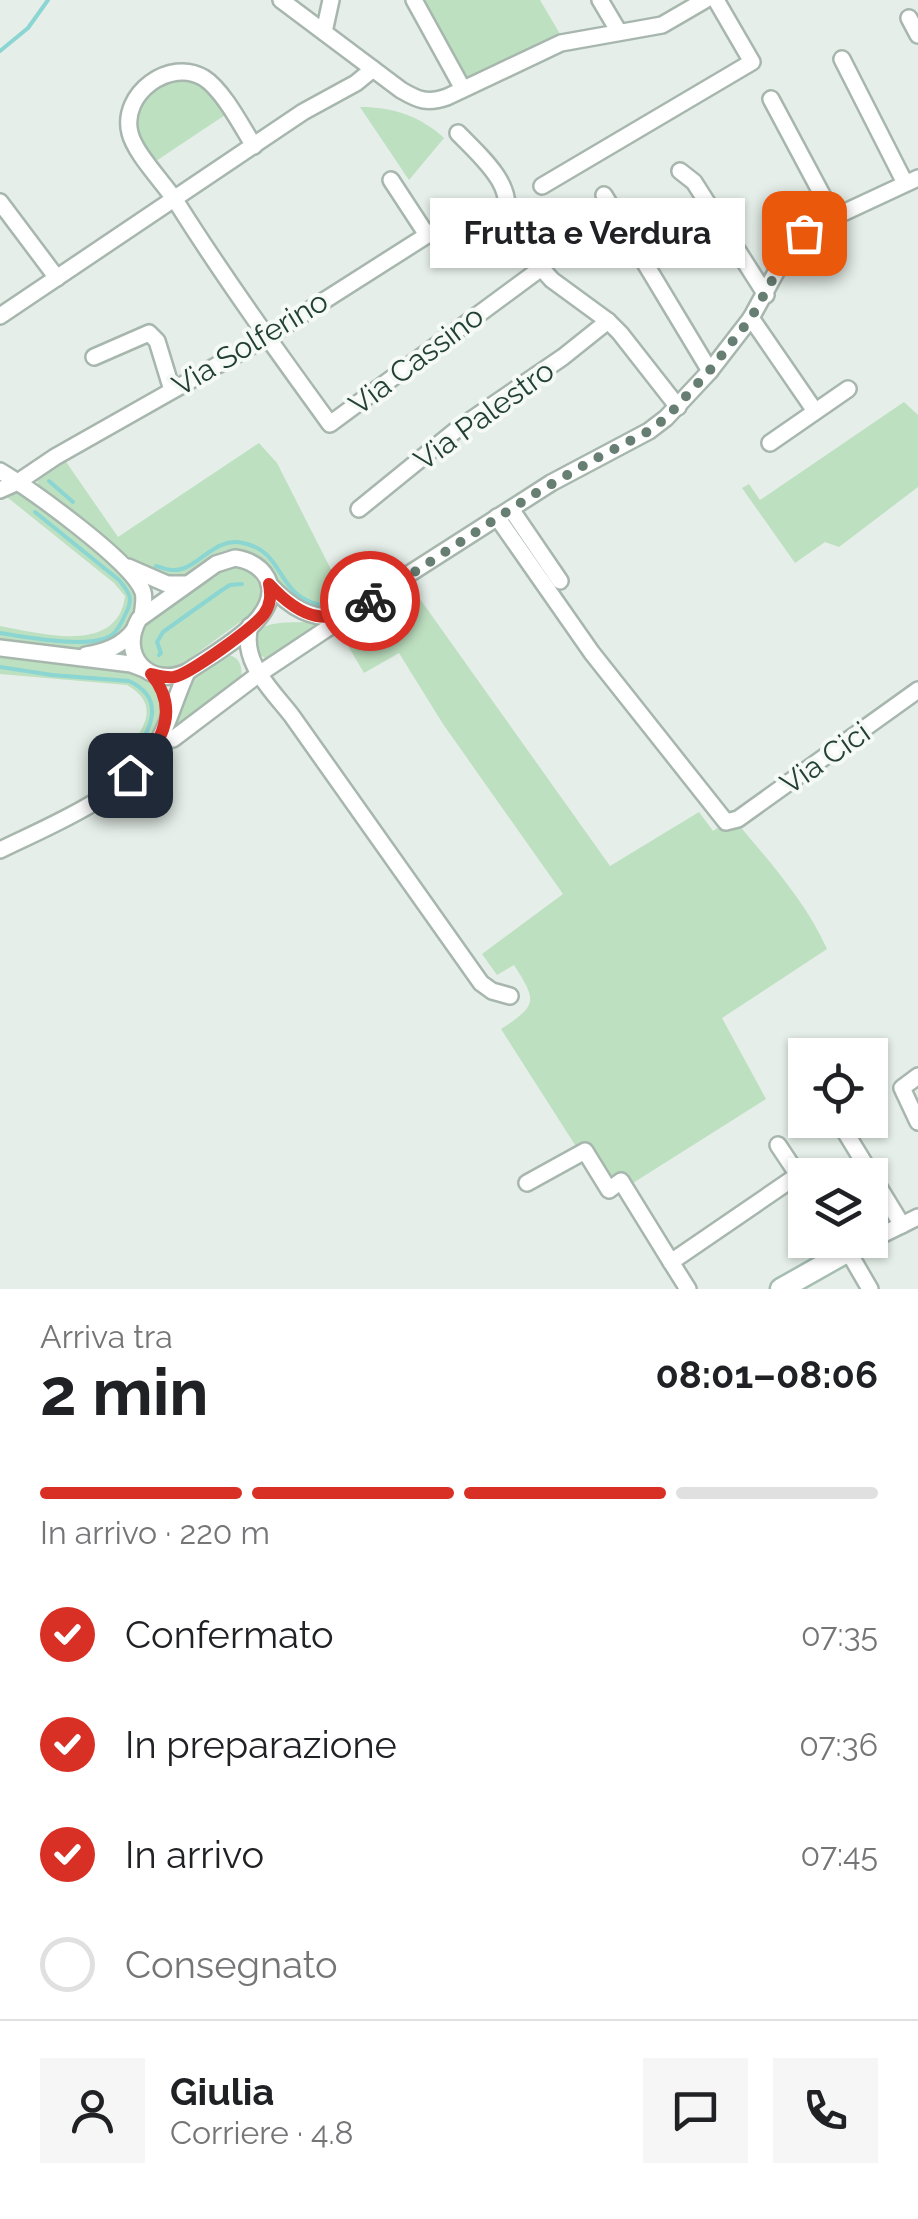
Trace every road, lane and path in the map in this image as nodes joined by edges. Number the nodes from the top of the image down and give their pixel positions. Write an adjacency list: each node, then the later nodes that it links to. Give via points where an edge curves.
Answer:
1 (281, 0): 8 (street)
2 (331, 0): 8 (street)
3 (414, 0): 13 (street)
4 (600, 0): 9 (street)
5 (705, 0): 9 (street, via 662,26)
6 (716, 0): 20 (street, via 752,62)
7 (909, 18): 10 (street)
8 (324, 32): 12 (street)
9 (619, 32): 13 (street, via 561,43)
10 (918, 34)
11 (842, 59): 19 (street)
12 (373, 68): 13 (street, via 429,102); 16 (street)
13 (462, 90)
14 (771, 99): 24 (street)
15 (458, 133): 25 (street, via 506,193)
16 (254, 146): 22 (street); 22 (street, via 204,78 170,73 149,83 132,107 129,132)
17 (680, 171): 29 (street, via 694,182)
18 (391, 180): 26 (street)
19 (912, 180): 24 (street)
20 (542, 186)
21 (604, 195): 35 (street)
22 (174, 199): 28 (street); 33 (street)
23 (0, 202): 28 (street)
24 (834, 217): 29 (street, via 796,241)
25 (502, 225): 26 (street, Via Solferino, via 474,214); 27 (street)
26 (427, 235): 33 (street, Via Solferino)
27 (540, 268): 32 (street); 33 (street, Via Cassino, via 330,424)
28 (56, 278): 30 (street)
29 (766, 295): 31 (street)
30 (0, 316)
31 (751, 318): 35 (street); 39 (street)
32 (608, 321): 38 (street); 44 (street, Via Palestro)
33 (266, 337): 37 (street, Via Solferino)
34 (94, 356): 37 (street, via 149,332)
35 (710, 370): 38 (street)
36 (848, 389): 39 (street)
37 (172, 390): 42 (street, Via Solferino)
38 (678, 407): 45 (street, via 649,431)
39 (816, 411): 40 (street)
40 (770, 443)
41 (0, 471): 42 (street)
42 (18, 482): 43 (street, Via Solferino); 46 (street)
43 (0, 490)
44 (359, 509)
45 (504, 513): 47 (street); 49 (street, via 345,615 300,611); 59 (street, Via Cici, via 599,661 731,822)
46 (121, 563): 48 (street, via 158,582); 50 (street, via 143,592)
47 (560, 581)
48 (186, 584): 49 (street, via 234,558 257,566); 50 (street)
49 (269, 584): 51 (street, via 268,606)
50 (138, 622): 55 (street, via 112,648); 57 (street, via 133,652)
51 (250, 626): 54 (street); 56 (street)
52 (328, 628): 56 (street)
53 (0, 648): 55 (street)
54 (219, 650): 56 (street, via 238,652); 58 (street)
55 (72, 658): 57 (street)
56 (256, 669): 61 (street); 63 (street, via 481,984)
57 (148, 672): 58 (street, via 172,678); 60 (street, via 165,699)
58 (187, 672): 60 (street)
59 (918, 690)
60 (166, 722): 62 (street, via 130,775 76,812)
61 (173, 739)
62 (0, 850)
63 (510, 996)
64 (918, 1076): 65 (street, via 902,1088)
65 (918, 1122)
66 (849, 1138): 72 (street)
67 (778, 1145): 68 (street)
68 (788, 1160)
69 (527, 1182): 76 (street, via 585,1150 608,1190 621,1181)
70 (788, 1191): 76 (street)
71 (918, 1217): 72 (street)
72 (902, 1225): 73 (street)
73 (888, 1231)
74 (833, 1258): 78 (street)
75 (852, 1258): 79 (street)
76 (671, 1262): 77 (street)
77 (686, 1289)
78 (781, 1289)
79 (870, 1289)

